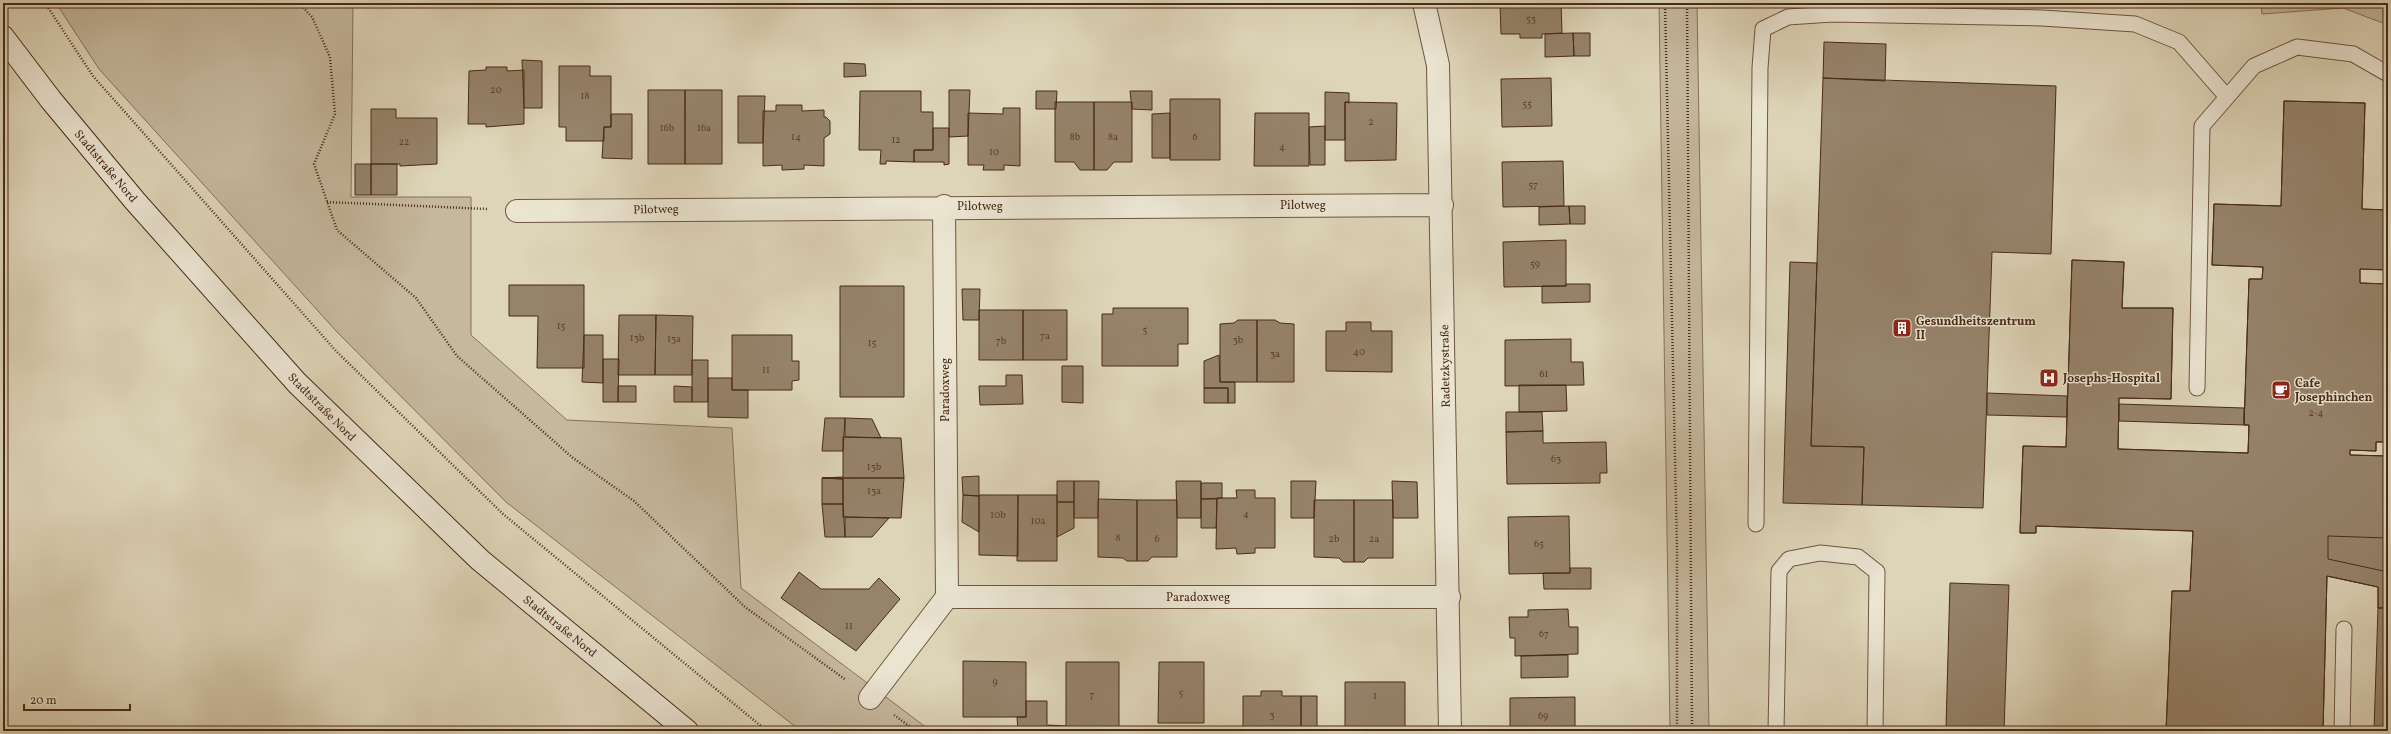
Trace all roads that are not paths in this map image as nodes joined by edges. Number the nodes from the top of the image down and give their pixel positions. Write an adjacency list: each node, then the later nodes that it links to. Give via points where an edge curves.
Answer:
1 (1424, 3): 5 (street, Radetzkystraße, via 1438,65)
2 (3, 37): 14 (street, Stadtstraße Nord, via 51,100 135,201 297,383 480,560)
3 (2388, 74): 4 (lane, via 2353,54 2297,47 2254,66)
4 (2227, 97): 8 (lane, via 2202,126); 9 (lane, via 2179,42 2135,24 2042,18 1832,14 1788,17 1763,29 1760,68)
5 (1442, 205): 6 (street, Pilotweg); 11 (street, Radetzkystraße)
6 (944, 206): 7 (street, Pilotweg); 10 (street, Paradoxweg)
7 (517, 211)
8 (2197, 388)
9 (1756, 524)
10 (947, 597): 11 (street, Paradoxweg); 13 (street)
11 (1449, 597): 15 (street, Radetzkystraße)
12 (2344, 629): 18 (lane)
13 (870, 698)
14 (687, 731)
15 (1450, 731)
16 (1776, 731): 17 (lane, via 1779,571 1789,559 1820,553 1858,557 1878,572)
17 (1874, 731)
18 (2342, 731)

